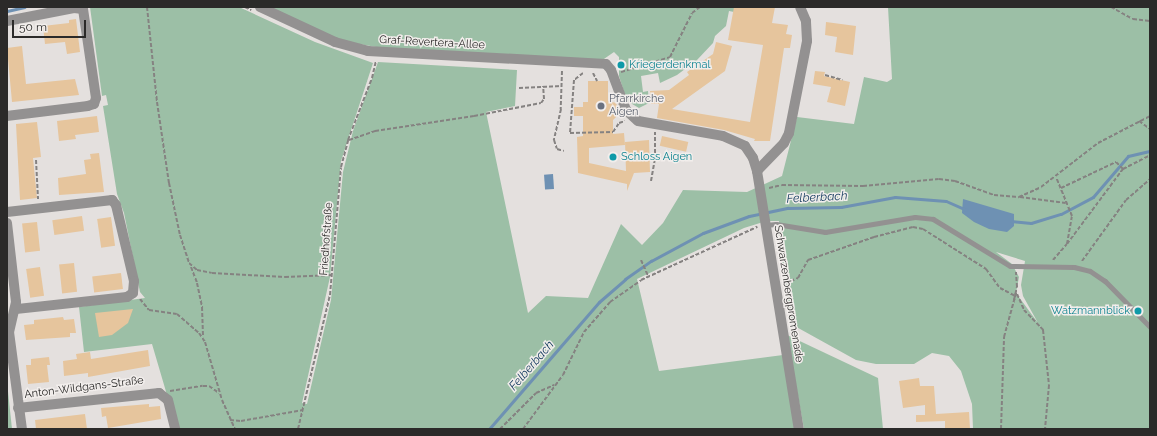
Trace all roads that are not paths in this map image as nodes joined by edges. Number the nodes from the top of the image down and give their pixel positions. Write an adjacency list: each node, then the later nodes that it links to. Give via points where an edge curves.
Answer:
1 (260, 7): 5 (street, Graf-Revertera-Allee, via 335,42 376,52 563,62 590,68 606,64 626,110)
2 (800, 7): 6 (street, via 806,21 807,41 789,133 781,146)
3 (7, 21): 4 (street, via 74,8 83,9 96,98 94,104 88,106)
4 (7, 116)
5 (638, 121): 6 (street, Schwarzenbergpromenade, via 737,140 753,158)
6 (757, 171): 8 (street, Schwarzenbergpromenade)
7 (7, 212): 10 (street, via 106,200 115,202 134,281 132,293 122,298)
8 (764, 222): 11 (lane, via 825,232 909,217 927,217 946,225 999,261 1016,267 1078,267 1090,271 1105,281); 15 (street, Schwarzenbergpromenade)
9 (7, 223): 10 (street)
10 (16, 309): 12 (street, via 9,332)
11 (1150, 327)
12 (18, 408): 13 (street); 14 (street, Anton-Wildgans-Straße, via 158,392 168,400)
13 (22, 429)
14 (175, 429)
15 (799, 429)

